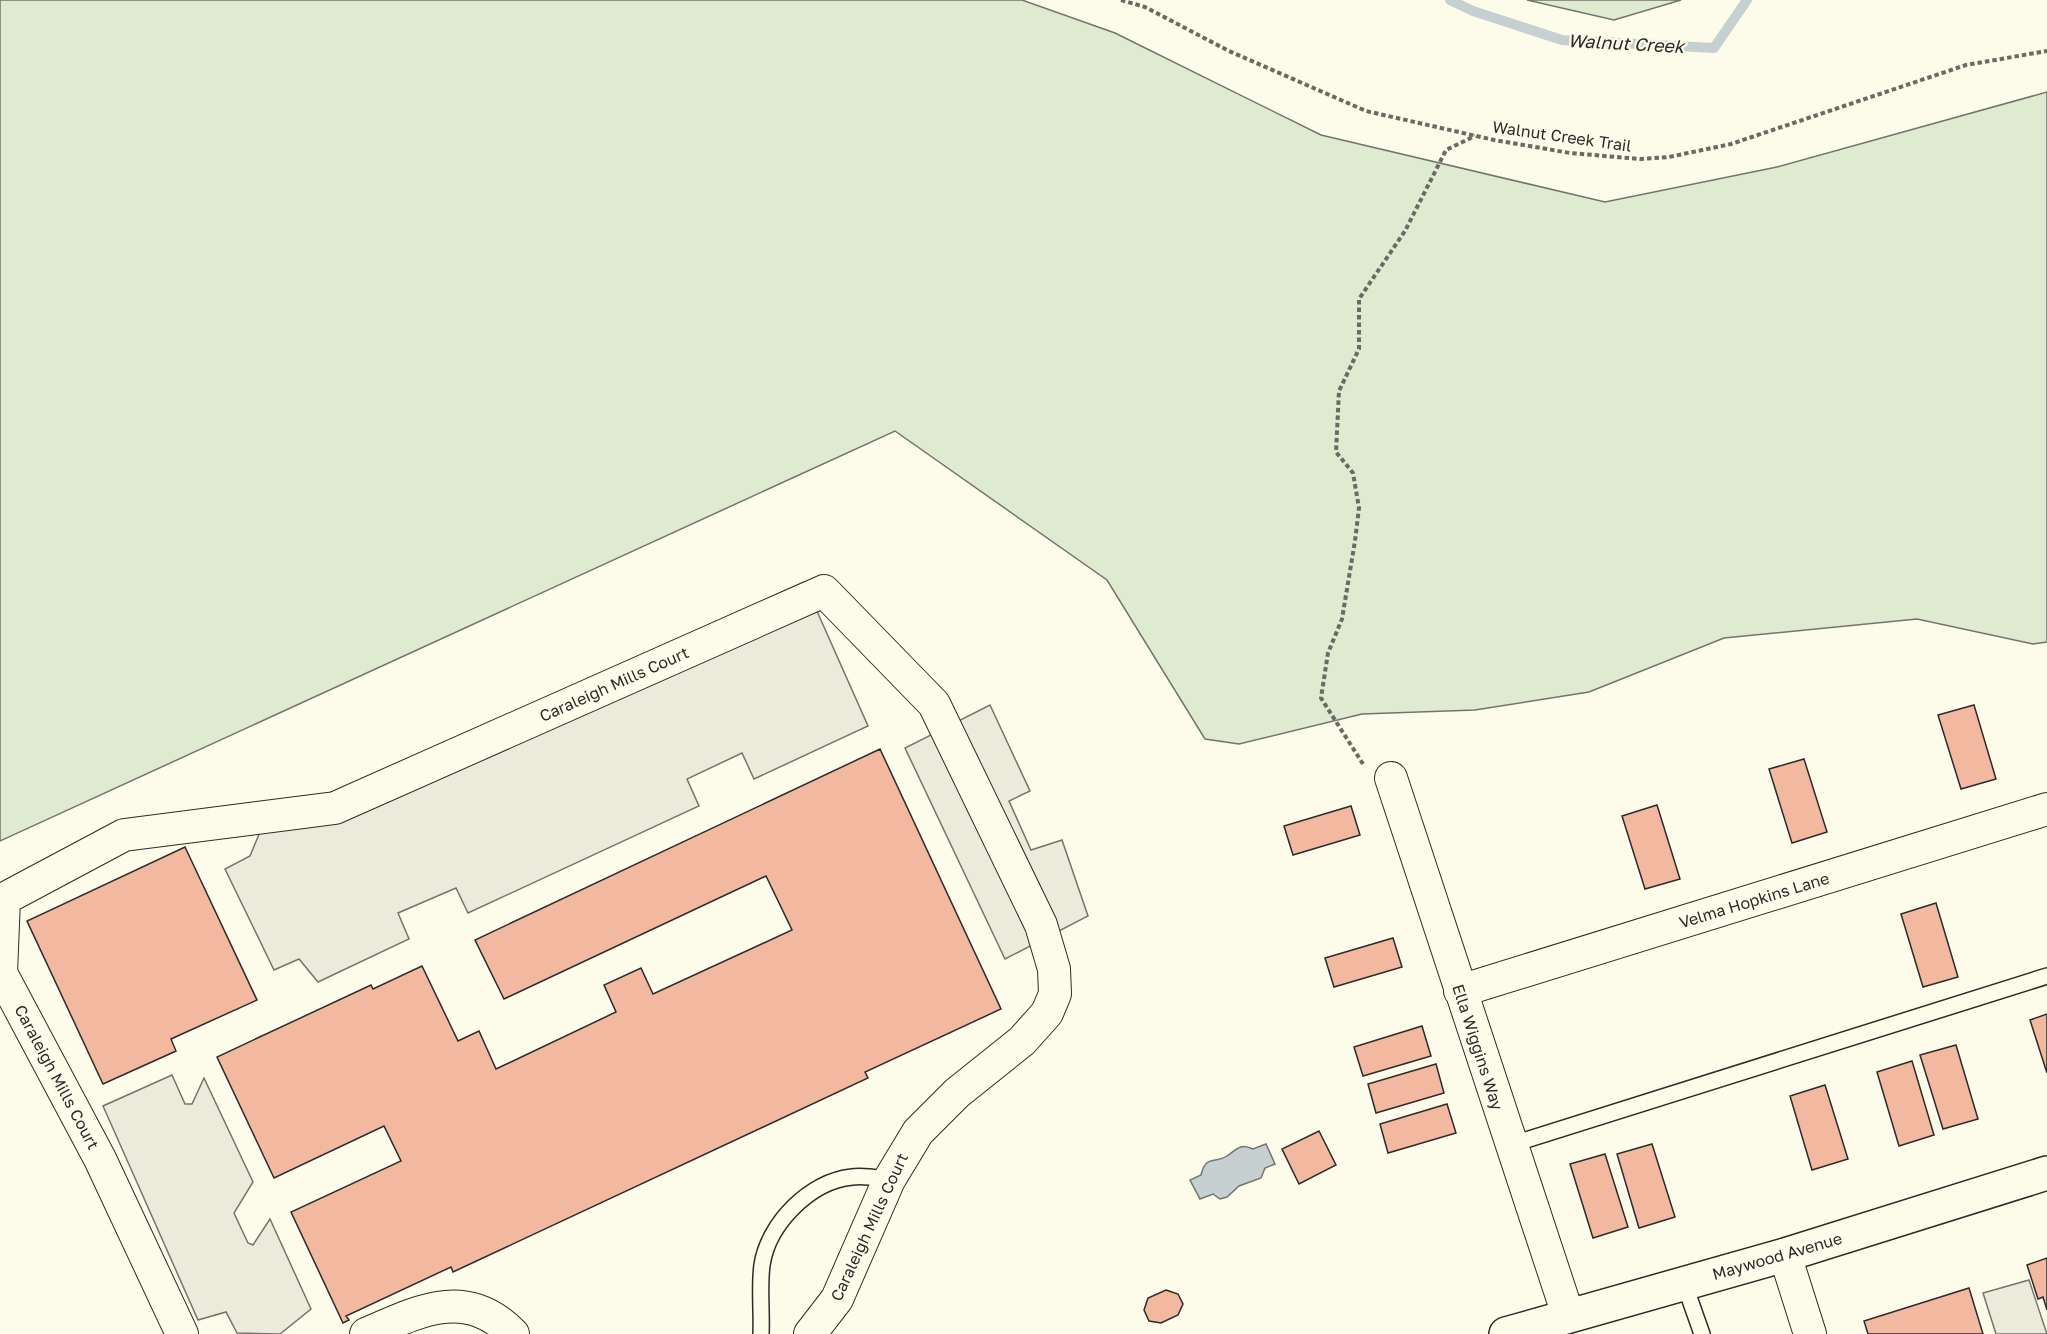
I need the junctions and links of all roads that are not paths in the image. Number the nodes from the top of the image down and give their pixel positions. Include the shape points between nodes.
1 (1380, 775) road end
2 (2047, 809) edge
3 (2047, 976) edge
4 (1460, 991) junction
5 (1510, 1145) junction
6 (2047, 1173) edge
7 (889, 1180) junction
8 (1785, 1255) junction
9 (1684, 1283) junction
10 (1568, 1315) junction
11 (182, 1334) edge
12 (366, 1334) edge
13 (513, 1334) edge
14 (761, 1334) edge
15 (810, 1334) edge
16 (1506, 1334) edge
17 (1702, 1334) edge
18 (1810, 1334) edge

1 - 4 street, Ella Wiggins Way
2 - 4 street, Velma Hopkins Lane
3 - 5 lane
4 - 5 street, Ella Wiggins Way
5 - 10 street, Ella Wiggins Way
6 - 8 main road, Maywood Avenue
7 - 11 street, Caraleigh Mills Court via 918,1132 957,1093 1022,1041 1047,1013 1055,994 1054,969 1041,925 934,704 824,591 335,808 124,834 4,899 1,973 100,1159
7 - 14 lane via 850,1177 830,1184 793,1208 778,1224 762,1265
7 - 15 street, Caraleigh Mills Court via 837,1299
8 - 9 main road, Maywood Avenue
8 - 18 street
9 - 10 main road, Maywood Avenue
9 - 17 lane
10 - 16 main road, Maywood Avenue
12 - 13 street via 418,1311 452,1307 481,1309

